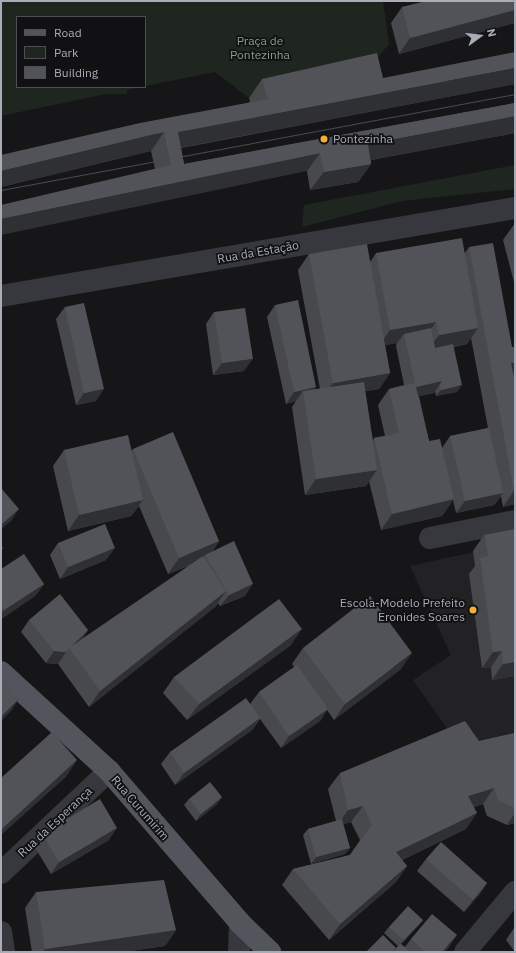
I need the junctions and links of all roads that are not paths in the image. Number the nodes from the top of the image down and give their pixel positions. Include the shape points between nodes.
1 (515, 208) edge
2 (1, 296) edge
3 (515, 521) edge
4 (430, 538) dead end
5 (1, 672) edge
6 (108, 772) junction
7 (1, 873) edge
8 (515, 892) edge
9 (240, 923) junction
10 (1, 932) edge
11 (4, 952) edge
12 (239, 952) edge
13 (270, 952) edge
14 (466, 952) edge

1 - 2 street, Rua da Estação
3 - 4 street
5 - 6 main road, Rua Curumirim
6 - 7 street, Rua da Esperança
6 - 9 main road, Rua Curumirim
8 - 14 street
9 - 12 street
9 - 13 main road, Rua Curumirim
10 - 11 street

